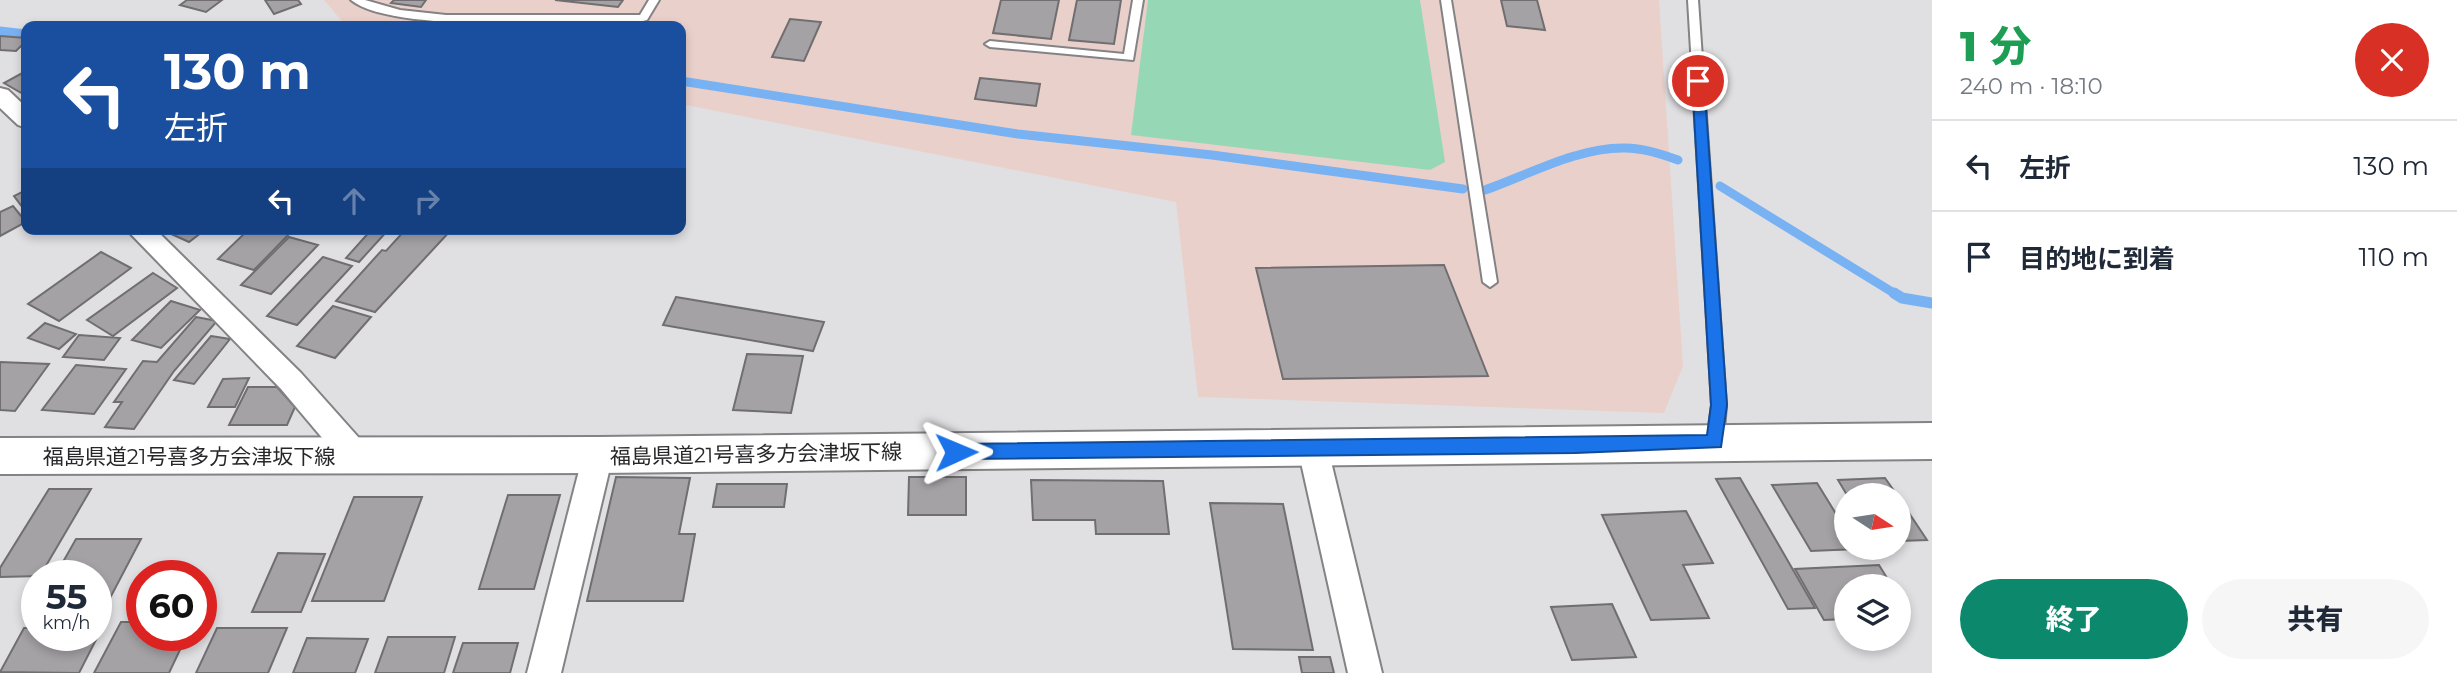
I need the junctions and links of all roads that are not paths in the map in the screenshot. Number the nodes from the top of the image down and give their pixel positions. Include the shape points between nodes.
1 (356, 0) edge
2 (654, 0) edge
3 (1138, 0) edge
4 (1446, 0) edge
5 (1693, 0) edge
6 (990, 44) dead end
7 (0, 95) edge
8 (21, 115) edge
9 (145, 235) edge
10 (1490, 282) dead end
11 (1932, 441) edge
12 (1715, 442) junction
13 (1313, 449) junction
14 (598, 455) junction
15 (0, 456) edge
16 (356, 456) junction
17 (544, 673) edge
18 (1365, 673) edge

1 - 2 lane via 374,9 433,18 527,21 643,18
3 - 6 lane via 1129,58
4 - 10 lane
5 - 12 lane via 1719,405
7 - 8 street
9 - 16 street via 291,380
11 - 12 main road, 福島県道21号喜多方会津坂下線
12 - 13 main road, 福島県道21号喜多方会津坂下線
13 - 14 main road, 福島県道21号喜多方会津坂下線
13 - 18 street
14 - 16 main road, 福島県道21号喜多方会津坂下線
14 - 17 street
15 - 16 main road, 福島県道21号喜多方会津坂下線

